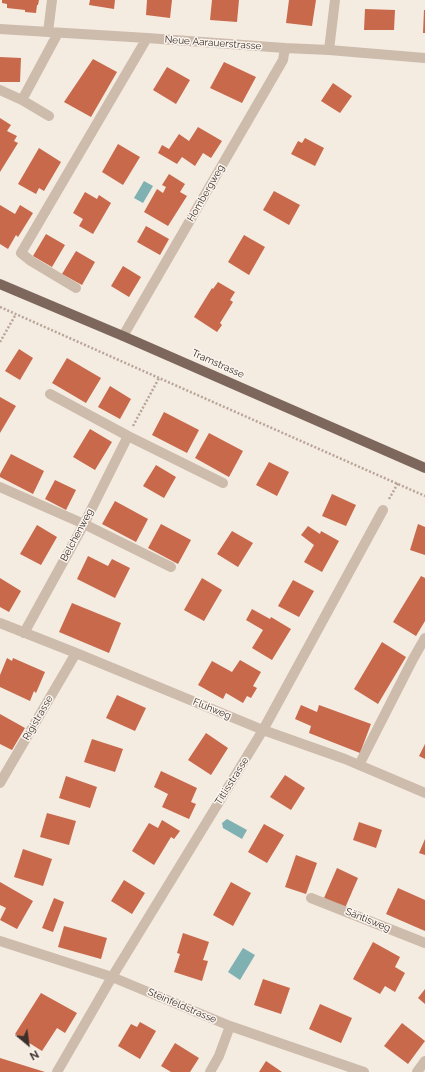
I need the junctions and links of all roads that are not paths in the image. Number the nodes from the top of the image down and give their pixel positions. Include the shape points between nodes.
1 (52, 0) edge
2 (335, 0) edge
3 (0, 29) edge
4 (53, 33) junction
5 (147, 38) junction
6 (285, 48) junction
7 (329, 50) junction
8 (425, 58) edge
9 (0, 90) edge
10 (22, 100) junction
11 (48, 116) dead end
12 (0, 284) edge
13 (76, 288) dead end
14 (123, 336) junction
15 (50, 394) dead end
16 (128, 436) junction
17 (425, 468) edge
18 (223, 483) dead end
19 (0, 487) edge
20 (383, 510) road end
21 (84, 524) junction
22 (171, 567) dead end
23 (0, 623) edge
24 (24, 633) junction
25 (425, 638) edge
26 (76, 653) junction
27 (263, 730) junction
28 (359, 765) junction
29 (0, 782) edge
30 (425, 793) edge
31 (311, 898) dead end
32 (0, 941) edge
33 (425, 943) edge
34 (112, 976) junction
35 (230, 1026) junction
36 (425, 1061) edge
37 (57, 1072) edge
38 (210, 1072) edge
39 (364, 1072) edge
40 (417, 1072) edge

1 - 4 street
2 - 7 street
3 - 4 street, Neue Aarauerstrasse
4 - 5 street, Neue Aarauerstrasse
4 - 10 street
5 - 6 street, Neue Aarauerstrasse
5 - 13 street via 21,253
6 - 7 street, Neue Aarauerstrasse
6 - 14 street, Hombergweg via 283,60
7 - 8 street, Neue Aarauerstrasse
9 - 10 street
10 - 11 street
12 - 14 main road, Tramstrasse
14 - 17 main road, Tramstrasse
15 - 16 street
16 - 18 street
16 - 21 street, Belchenweg
19 - 21 street
20 - 27 street, Titlisstrasse
21 - 22 street
21 - 24 street, Belchenweg
23 - 24 street, Fluhweg
24 - 26 street, Fluhweg
25 - 28 street
26 - 27 street, Fluhweg
26 - 29 street, Rigistrasse
27 - 28 street, Fluhweg
27 - 34 street, Titlisstrasse
28 - 30 street, Fluhweg
31 - 33 street, Säntisweg
32 - 34 street, Steinfeldstrasse
34 - 35 street, Steinfeldstrasse
34 - 37 street, Titlisstrasse
35 - 38 street
35 - 39 street, Steinfeldstrasse
36 - 40 street

